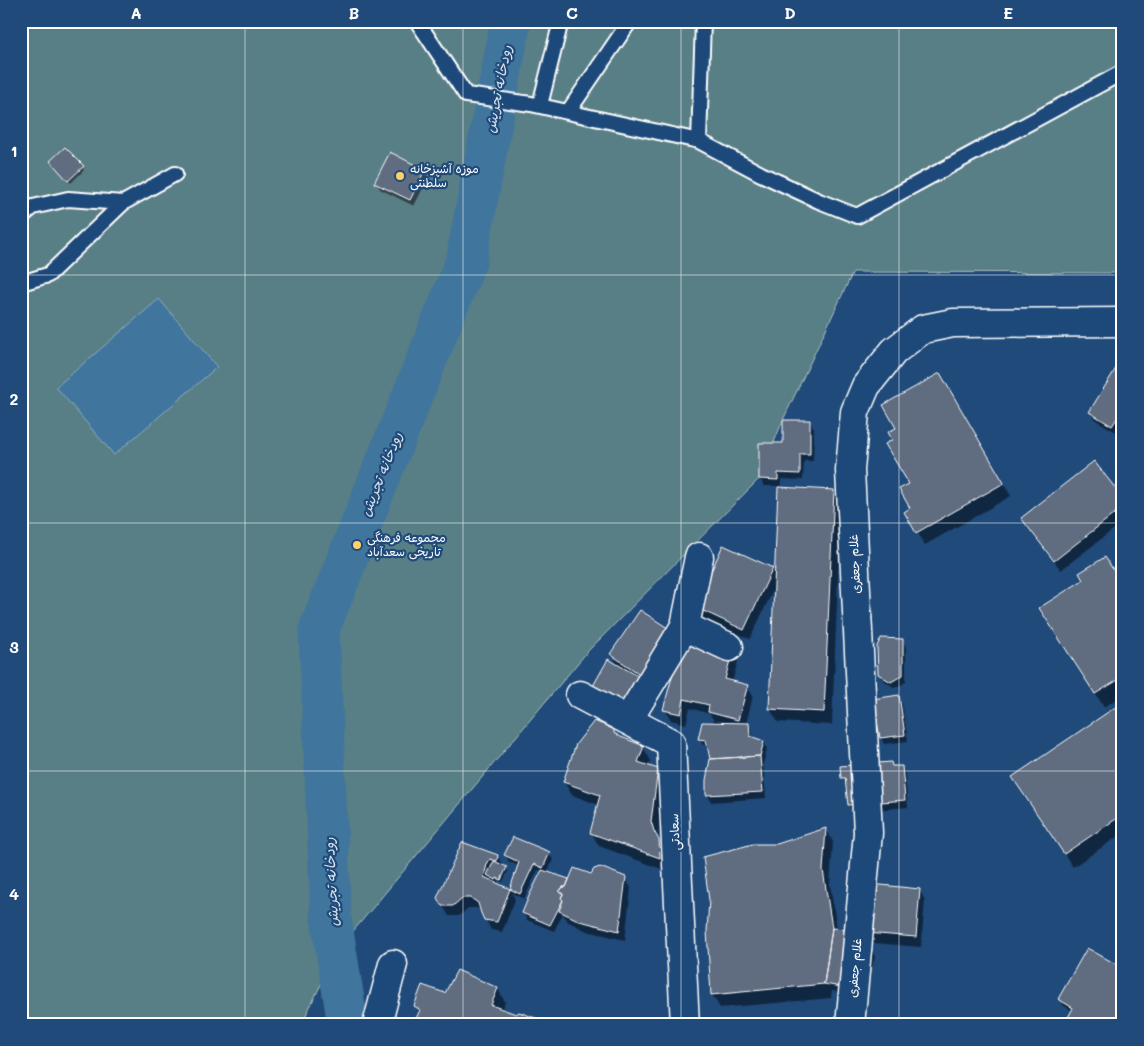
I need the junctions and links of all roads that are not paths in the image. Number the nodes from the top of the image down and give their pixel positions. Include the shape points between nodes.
1 (417, 21) edge
2 (561, 21) edge
3 (630, 21) edge
4 (703, 21) edge
5 (1123, 72) edge
6 (536, 105) junction
7 (568, 112) junction
8 (699, 141) junction
9 (175, 174) dead end
10 (123, 204) junction
11 (21, 217) edge
12 (21, 282) edge
13 (1123, 322) edge
14 (699, 557) dead end
15 (685, 626) junction
16 (729, 647) dead end
17 (580, 695) dead end
18 (628, 720) junction
19 (393, 964) dead end
20 (377, 1025) edge
21 (685, 1025) edge
22 (850, 1025) edge

1 - 6 lane via 466,95
2 - 6 lane
3 - 7 lane
4 - 8 lane
5 - 8 lane via 857,216 761,174
6 - 7 lane
7 - 8 lane
9 - 10 lane
10 - 11 lane via 68,199 33,206
10 - 12 lane via 48,275
13 - 22 main road, غلام جعفری via 954,323 923,329 894,351 866,386 855,412 850,470 868,833
14 - 15 main road
15 - 16 main road
15 - 18 main road
17 - 18 main road, سعادتی
18 - 21 main road, سعادتی via 671,743
19 - 20 main road

